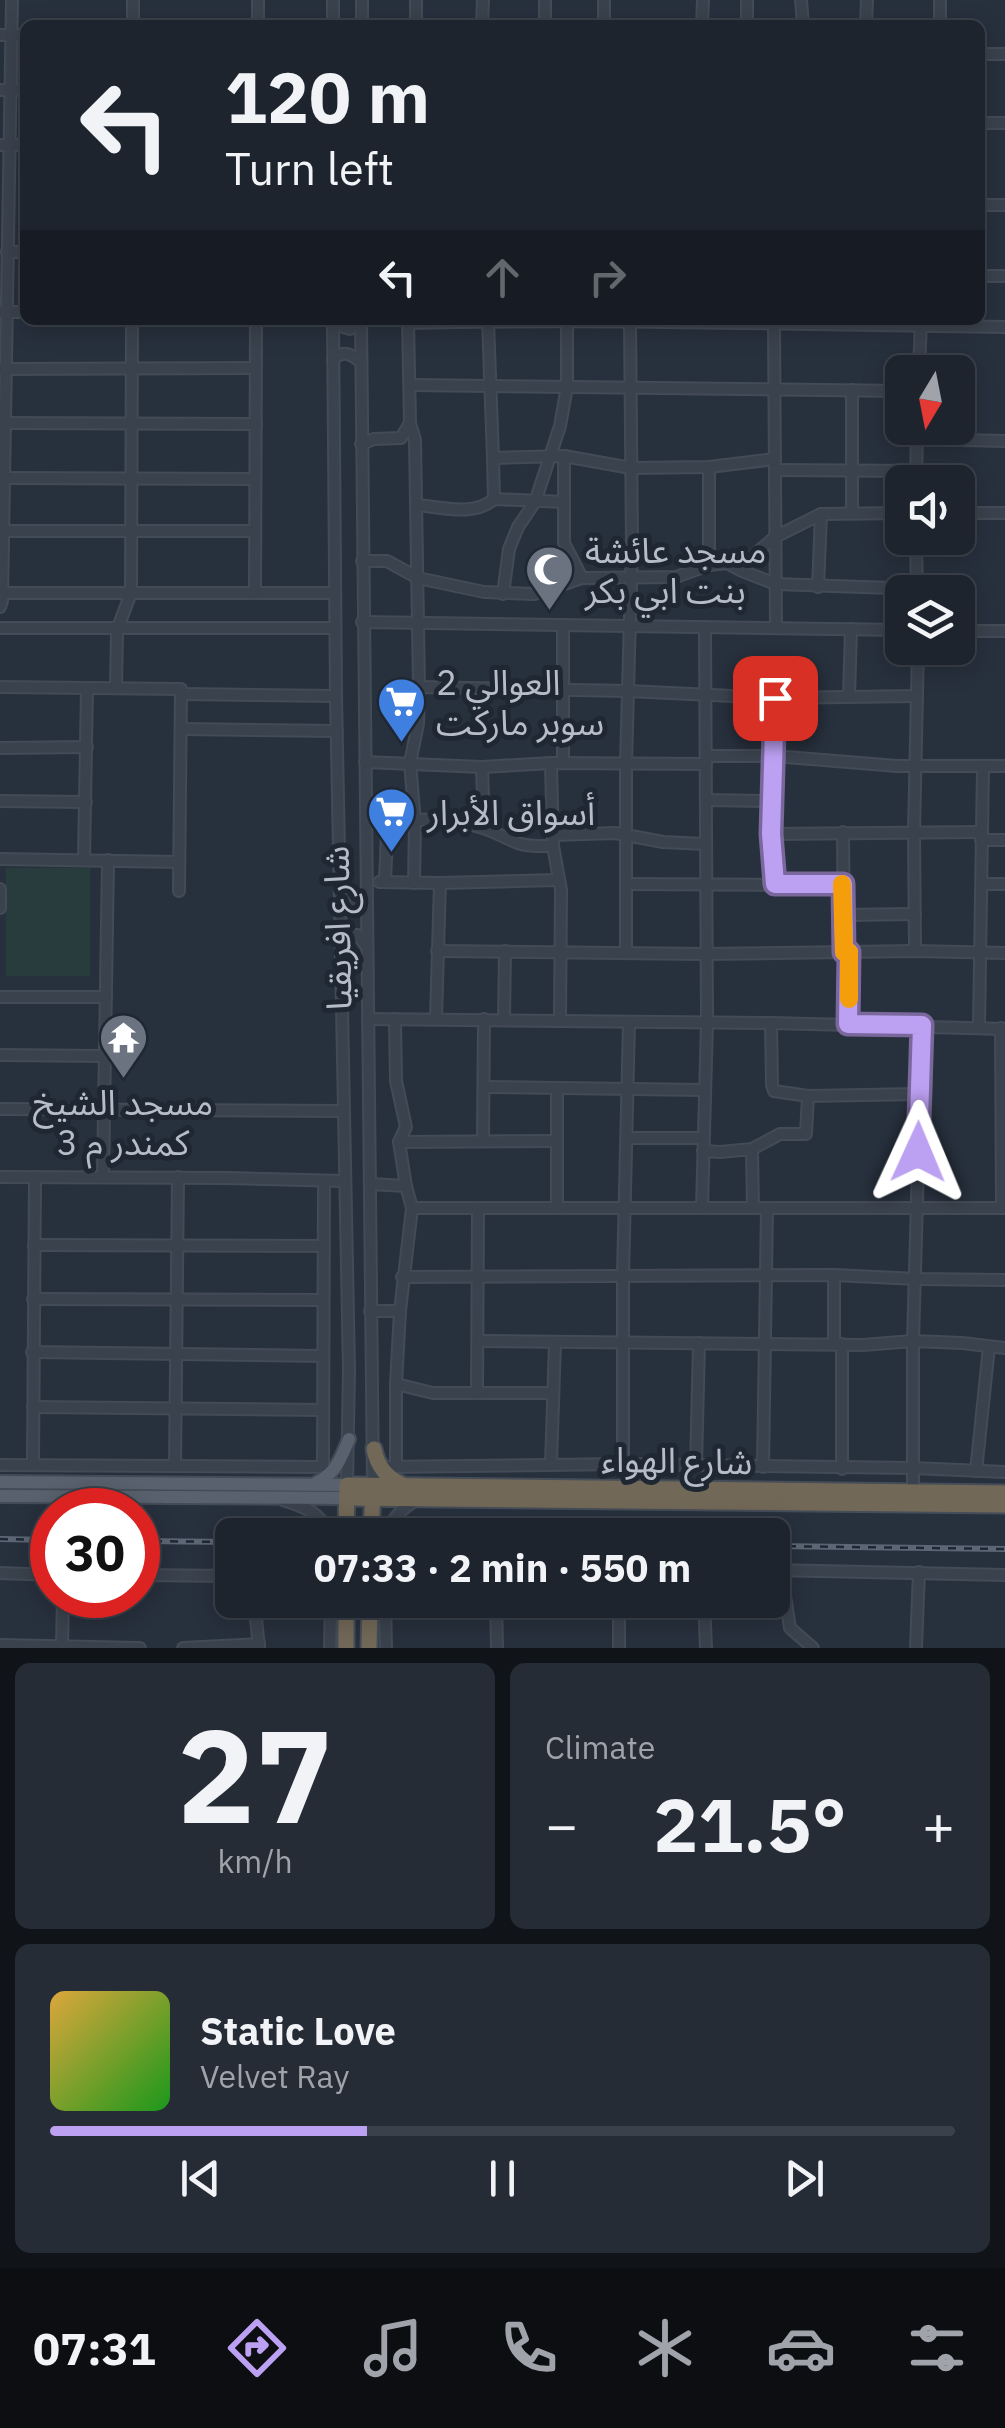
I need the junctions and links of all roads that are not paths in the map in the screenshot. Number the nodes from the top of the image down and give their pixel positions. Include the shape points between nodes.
1 (12, 0) edge
2 (6, 35) edge
3 (5, 90) edge
4 (5, 145) edge
5 (8, 197) junction
6 (20, 197) edge
7 (7, 252) junction
8 (20, 252) edge
9 (3, 312) edge
10 (132, 325) edge
11 (256, 325) edge
12 (334, 325) edge
13 (360, 325) edge
14 (408, 325) edge
15 (488, 325) edge
16 (567, 325) edge
17 (630, 325) edge
18 (774, 325) edge
19 (920, 325) edge
20 (962, 325) edge
21 (1005, 327) edge
22 (919, 355) edge
23 (333, 360) junction
24 (361, 362) junction
25 (132, 368) junction
26 (256, 368) junction
27 (2, 369) edge
28 (411, 384) junction
29 (488, 386) junction
30 (567, 387) junction
31 (632, 388) junction
32 (774, 389) junction
33 (852, 390) junction
34 (885, 391) edge
35 (2, 423) edge
36 (410, 423) junction
37 (132, 424) junction
38 (256, 424) junction
39 (975, 438) edge
40 (1005, 440) edge
41 (361, 444) junction
42 (552, 456) junction
43 (564, 456) junction
44 (493, 458) junction
45 (775, 464) junction
46 (631, 468) junction
47 (709, 468) junction
48 (852, 470) junction
49 (885, 474) edge
50 (1, 478) edge
51 (132, 478) junction
52 (255, 478) junction
53 (494, 500) junction
54 (535, 502) junction
55 (564, 502) junction
56 (417, 505) junction
57 (1005, 512) edge
58 (852, 513) junction
59 (885, 513) edge
60 (975, 513) edge
61 (821, 514) junction
62 (1, 531) edge
63 (131, 531) junction
64 (255, 531) junction
65 (776, 537) junction
66 (362, 561) junction
67 (728, 563) junction
68 (708, 565) junction
69 (418, 578) junction
70 (582, 578) junction
71 (630, 578) junction
72 (776, 584) junction
73 (818, 586) junction
74 (885, 588) edge
75 (0, 592) edge
76 (131, 593) junction
77 (255, 593) junction
78 (335, 593) junction
79 (502, 594) junction
80 (0, 607) edge
81 (362, 622) junction
82 (417, 623) junction
83 (563, 625) junction
84 (629, 626) junction
85 (705, 627) junction
86 (0, 628) edge
87 (335, 628) junction
88 (776, 628) junction
89 (851, 629) junction
90 (117, 630) junction
91 (885, 630) edge
92 (975, 631) edge
93 (1005, 631) edge
94 (918, 665) edge
95 (0, 687) edge
96 (418, 687) junction
97 (88, 688) junction
98 (116, 688) junction
99 (562, 689) junction
100 (628, 691) junction
101 (182, 694) junction
102 (705, 694) junction
103 (336, 696) junction
104 (917, 696) junction
105 (774, 698) junction
106 (849, 698) junction
107 (182, 730) junction
108 (337, 731) junction
109 (0, 748) edge
110 (87, 748) junction
111 (774, 756) junction
112 (706, 760) junction
113 (365, 762) junction
114 (410, 763) junction
115 (557, 763) junction
116 (626, 763) junction
117 (917, 766) junction
118 (983, 766) junction
119 (1005, 766) edge
120 (482, 767) junction
121 (706, 800) junction
122 (771, 800) junction
123 (0, 801) edge
124 (86, 802) junction
125 (415, 822) junction
126 (484, 828) junction
127 (843, 832) junction
128 (914, 832) junction
129 (771, 834) junction
130 (626, 835) junction
131 (981, 836) junction
132 (1005, 840) edge
133 (552, 841) junction
134 (705, 844) junction
135 (0, 859) edge
136 (84, 860) junction
137 (108, 860) junction
138 (179, 862) junction
139 (558, 880) junction
140 (384, 882) junction
141 (414, 883) junction
142 (440, 883) junction
143 (626, 884) junction
144 (706, 884) junction
145 (775, 884) junction
146 (843, 884) junction
147 (982, 884) junction
148 (1005, 884) edge
149 (367, 887) junction
150 (0, 889) edge
151 (179, 890) dead end
152 (339, 896) junction
153 (0, 908) edge
154 (915, 914) junction
155 (844, 916) junction
156 (340, 944) junction
157 (368, 948) junction
158 (915, 950) junction
159 (437, 951) junction
160 (505, 952) junction
161 (560, 952) junction
162 (847, 952) junction
163 (626, 953) junction
164 (1005, 953) edge
165 (705, 954) junction
166 (980, 954) junction
167 (0, 997) edge
168 (106, 997) junction
169 (436, 1018) junction
170 (395, 1019) junction
171 (484, 1019) junction
172 (368, 1020) junction
173 (504, 1020) junction
174 (560, 1020) junction
175 (629, 1022) junction
176 (707, 1022) junction
177 (770, 1023) junction
178 (848, 1024) junction
179 (922, 1025) junction
180 (979, 1027) junction
181 (1003, 1028) edge
182 (0, 1056) edge
183 (104, 1056) junction
184 (484, 1087) junction
185 (557, 1088) junction
186 (627, 1088) junction
187 (704, 1090) junction
188 (919, 1094) junction
189 (808, 1096) junction
190 (0, 1109) edge
191 (104, 1110) junction
192 (343, 1110) junction
193 (627, 1138) junction
194 (702, 1138) junction
195 (482, 1141) junction
196 (557, 1141) junction
197 (1004, 1141) edge
198 (399, 1142) junction
199 (752, 1149) junction
200 (703, 1151) junction
201 (0, 1176) edge
202 (34, 1177) junction
203 (103, 1177) junction
204 (178, 1177) junction
205 (324, 1181) junction
206 (345, 1181) junction
207 (370, 1184) junction
208 (406, 1186) junction
209 (412, 1208) junction
210 (478, 1208) junction
211 (557, 1208) junction
212 (702, 1208) junction
213 (753, 1208) junction
214 (767, 1208) junction
215 (916, 1208) junction
216 (1004, 1208) edge
217 (625, 1209) junction
218 (34, 1245) junction
219 (177, 1245) junction
220 (323, 1246) junction
221 (834, 1275) junction
222 (402, 1276) junction
223 (478, 1276) junction
224 (623, 1276) junction
225 (764, 1276) junction
226 (916, 1279) junction
227 (1005, 1280) edge
228 (33, 1298) junction
229 (176, 1299) junction
230 (322, 1300) junction
231 (400, 1311) junction
232 (370, 1312) junction
233 (478, 1341) junction
234 (913, 1341) junction
235 (555, 1342) junction
236 (622, 1342) junction
237 (699, 1344) junction
238 (764, 1344) junction
239 (838, 1344) junction
240 (990, 1347) junction
241 (1005, 1348) edge
242 (32, 1352) junction
243 (176, 1353) junction
244 (322, 1356) junction
245 (397, 1358) junction
246 (371, 1359) junction
247 (349, 1370) junction
248 (323, 1371) junction
249 (396, 1384) junction
250 (477, 1393) junction
251 (553, 1393) junction
252 (33, 1407) junction
253 (175, 1408) junction
254 (323, 1410) junction
255 (349, 1439) junction
256 (374, 1449) junction
257 (551, 1464) junction
258 (624, 1464) junction
259 (0, 1465) edge
260 (33, 1466) junction
261 (175, 1466) junction
262 (388, 1466) junction
263 (696, 1466) junction
264 (764, 1467) junction
265 (913, 1468) junction
266 (842, 1469) junction
267 (976, 1472) junction
268 (1005, 1472) edge
269 (0, 1482) edge
270 (308, 1486) junction
271 (406, 1486) junction
272 (373, 1491) junction
273 (347, 1492) junction
274 (913, 1492) junction
275 (1005, 1493) edge
276 (0, 1496) edge
277 (420, 1498) junction
278 (277, 1499) junction
279 (1005, 1505) edge
280 (319, 1518) edge
281 (346, 1518) edge
282 (372, 1518) edge
283 (394, 1518) edge
284 (790, 1570) edge
285 (919, 1572) junction
286 (0, 1573) edge
287 (30, 1574) edge
288 (1005, 1575) edge
289 (160, 1576) edge
290 (215, 1576) edge
291 (63, 1618) edge
292 (256, 1618) edge
293 (331, 1618) edge
294 (346, 1618) edge
295 (370, 1618) edge
296 (385, 1618) edge
297 (496, 1618) edge
298 (619, 1618) edge
299 (705, 1618) edge
300 (788, 1618) edge
301 (0, 1644) edge
302 (258, 1646) edge
303 (62, 1647) edge
304 (140, 1648) edge
305 (182, 1648) edge
306 (330, 1648) edge
307 (346, 1648) edge
308 (369, 1648) edge
309 (386, 1648) edge
310 (497, 1648) edge
311 (619, 1648) edge
312 (706, 1648) edge
313 (814, 1648) edge
314 (916, 1648) edge

1 - 2 street
2 - 3 street
3 - 4 street
4 - 5 street
5 - 6 street
5 - 7 street
7 - 8 street
7 - 9 street
9 - 27 street
10 - 25 street
11 - 26 street
12 - 23 street, شارع افريقيا
13 - 24 street, شارع افريقيا
14 - 28 street
15 - 29 street
16 - 30 street
17 - 31 street
18 - 32 street
19 - 22 street
20 - 21 street
23 - 24 street via 346,353
23 - 78 street, شارع افريقيا
24 - 41 street, شارع افريقيا
25 - 26 street
25 - 27 street
25 - 37 street
26 - 38 street
27 - 35 street
28 - 29 street
28 - 36 street
29 - 30 street
29 - 44 street
30 - 31 street
30 - 42 street
31 - 32 street
31 - 46 street
32 - 33 street
32 - 45 street
33 - 34 street
33 - 48 street
35 - 37 street
35 - 50 street
36 - 41 street via 402,438
36 - 56 street
37 - 38 street
37 - 51 street
38 - 52 street
39 - 40 street
41 - 66 street, شارع افريقيا
42 - 43 street
42 - 44 street
42 - 54 street
43 - 46 street
43 - 55 street
44 - 53 street
45 - 47 street
45 - 48 street
45 - 65 street
46 - 47 street
46 - 71 street
47 - 68 street
48 - 49 street
48 - 58 street
50 - 51 street
50 - 62 street
51 - 52 street
51 - 63 street
52 - 64 street
53 - 54 street
53 - 56 street via 474,510
54 - 55 street
54 - 79 street via 508,549
55 - 70 street via 564,542
56 - 69 street
57 - 60 street
58 - 59 street
58 - 61 street
61 - 65 street
61 - 73 street
62 - 63 street
62 - 75 street
63 - 64 street
63 - 76 street
64 - 77 street
65 - 67 street via 748,561
65 - 72 street
66 - 69 street via 392,562
66 - 81 street, شارع افريقيا
67 - 68 street
67 - 72 street
68 - 71 street via 676,577
69 - 79 street
69 - 82 street
70 - 71 street
70 - 79 street via 534,594
71 - 84 street
72 - 73 street
72 - 88 street
73 - 74 street
75 - 76 street
75 - 80 street
76 - 77 street
76 - 90 street
77 - 78 street
78 - 87 street, شارع افريقيا
81 - 82 street
81 - 113 street, شارع افريقيا
82 - 83 street
82 - 96 street
83 - 84 street
83 - 99 street
84 - 85 street
84 - 100 street
85 - 88 street
85 - 102 street
86 - 90 street
87 - 90 street
87 - 103 street, شارع افريقيا
88 - 89 street
89 - 91 street
89 - 106 street
90 - 98 street
92 - 93 street
94 - 104 street
95 - 97 street
96 - 99 street
96 - 114 street
97 - 98 street
97 - 110 street
98 - 101 street via 180,688
99 - 100 street
99 - 115 street
100 - 102 street
100 - 116 street
101 - 103 street
101 - 107 street
102 - 105 street
102 - 112 street
103 - 108 street, شارع افريقيا
104 - 106 street
104 - 117 street
105 - 106 street
105 - 111 street
107 - 108 street
107 - 138 street
108 - 152 street, شارع افريقيا
109 - 110 street
110 - 124 street
111 - 112 street
111 - 117 street
111 - 122 street
112 - 116 street
112 - 121 street
113 - 114 street
113 - 149 street, شارع افريقيا
114 - 120 street
114 - 125 street
115 - 116 street
115 - 120 street
115 - 133 street
116 - 130 street
117 - 118 street
117 - 128 street
118 - 119 street
118 - 131 street
120 - 126 street
121 - 122 street
121 - 134 street
122 - 129 street
123 - 124 street
124 - 136 street
125 - 126 street
125 - 140 street via 389,828
125 - 141 street
126 - 133 street via 525,845
127 - 128 street
127 - 129 street
127 - 146 street
128 - 131 street
128 - 154 street
129 - 145 street
130 - 133 street
130 - 134 street
130 - 143 street
131 - 132 street
131 - 147 street
133 - 139 street
134 - 144 street
135 - 136 street
136 - 137 street
137 - 138 street
137 - 168 street
138 - 151 street
139 - 142 street
139 - 161 street
140 - 141 street
140 - 149 street
141 - 142 street
142 - 159 street
143 - 144 street
143 - 163 street
144 - 145 street
144 - 165 street
145 - 146 street
146 - 155 street
147 - 148 street
147 - 166 street
149 - 152 street via 354,908
149 - 157 street, شارع افريقيا
150 - 153 street
152 - 156 street, شارع افريقيا
154 - 155 street
154 - 158 street
155 - 162 street
156 - 157 street via 358,935
156 - 192 street, شارع افريقيا
157 - 172 street, شارع افريقيا
158 - 162 street
158 - 166 street
159 - 160 street
159 - 169 street
160 - 161 street
160 - 173 street
161 - 163 street
161 - 174 street
162 - 165 street
162 - 178 street
163 - 165 street
164 - 166 street
165 - 176 street
166 - 180 street
167 - 168 street
168 - 183 street
169 - 170 street
169 - 171 street
170 - 172 street
170 - 198 street via 396,1081 406,1127
171 - 173 street
171 - 184 street
172 - 207 street, شارع افريقيا
173 - 174 street
174 - 175 street
175 - 176 street
175 - 186 street
176 - 177 street
176 - 187 street
177 - 178 street
177 - 189 street via 773,1090
178 - 179 street
179 - 180 street
179 - 188 street
180 - 181 street
181 - 197 street
182 - 183 street
183 - 191 street
184 - 185 street
184 - 195 street
185 - 186 street
185 - 196 street
186 - 187 street
186 - 193 street
187 - 194 street
188 - 189 street
188 - 215 street
189 - 199 street via 806,1134 780,1134
190 - 191 street
191 - 192 street
191 - 203 street
192 - 206 street, شارع افريقيا
193 - 194 street
193 - 217 street
194 - 200 street
195 - 196 street
195 - 198 street
196 - 211 street
197 - 216 street
198 - 208 street
199 - 200 street
199 - 213 street
200 - 212 street
201 - 202 street
202 - 203 street
202 - 218 street
203 - 204 street
204 - 205 street
204 - 219 street
205 - 206 street
205 - 220 street
206 - 247 street, شارع افريقيا
207 - 208 street
207 - 232 street, شارع افريقيا
208 - 209 street
209 - 210 street
209 - 222 street
210 - 211 street
210 - 223 street
211 - 217 street
212 - 213 street
212 - 217 street
213 - 214 street
214 - 215 street
214 - 225 street
215 - 216 street
215 - 226 street
217 - 224 street
218 - 219 street
218 - 228 street
219 - 220 street
219 - 229 street
220 - 230 street
221 - 225 street
221 - 226 street
221 - 239 street
222 - 223 street
222 - 231 street
223 - 224 street
223 - 233 street
224 - 225 street
224 - 236 street
225 - 238 street
226 - 227 street
226 - 234 street
228 - 229 street
228 - 242 street
229 - 230 street
229 - 243 street
230 - 244 street
231 - 232 street
231 - 245 street
232 - 246 street, شارع افريقيا
233 - 235 street
233 - 250 street
234 - 239 street
234 - 240 street
234 - 265 street
235 - 236 street
235 - 251 street
236 - 237 street
236 - 258 street
237 - 238 street
237 - 263 street
238 - 239 street
238 - 264 street
239 - 266 street
240 - 241 street
240 - 267 street
242 - 243 street
242 - 252 street
243 - 244 street
243 - 253 street
244 - 248 street
245 - 246 street
245 - 249 street
246 - 256 street, شارع افريقيا
247 - 248 street
247 - 255 street, شارع افريقيا
248 - 254 street
249 - 250 street via 426,1393
249 - 262 street
250 - 251 street
251 - 257 street
252 - 253 street
252 - 260 street
253 - 254 street
253 - 261 street
254 - 261 street via 319,1467
255 - 270 main road via 334,1471
255 - 273 street, شارع افريقيا
256 - 262 highway
256 - 272 street, شارع افريقيا
257 - 258 street
257 - 262 street
258 - 263 street
259 - 260 street
260 - 261 street
262 - 271 highway
263 - 264 street
264 - 266 street
265 - 266 street
265 - 267 street
265 - 274 street
267 - 268 street
269 - 270 main road
270 - 273 main road
271 - 272 highway, شارع الهواء
271 - 274 highway, شارع الهواء
272 - 273 highway, شارع الهواء
272 - 277 highway, شارع الهواء
272 - 282 highway, شارع افريقيا
273 - 278 main road
273 - 281 highway, شارع افريقيا
274 - 275 highway, شارع الهواء
276 - 278 main road
277 - 279 highway, شارع الهواء
277 - 283 street
278 - 280 street
284 - 285 street
285 - 288 street
285 - 314 street
286 - 287 street
289 - 290 street
291 - 303 street
292 - 302 street
293 - 306 street
294 - 307 highway
295 - 308 highway
296 - 309 street
297 - 310 street
298 - 311 street
299 - 312 street
300 - 313 street
301 - 303 street
302 - 305 street
303 - 304 street

